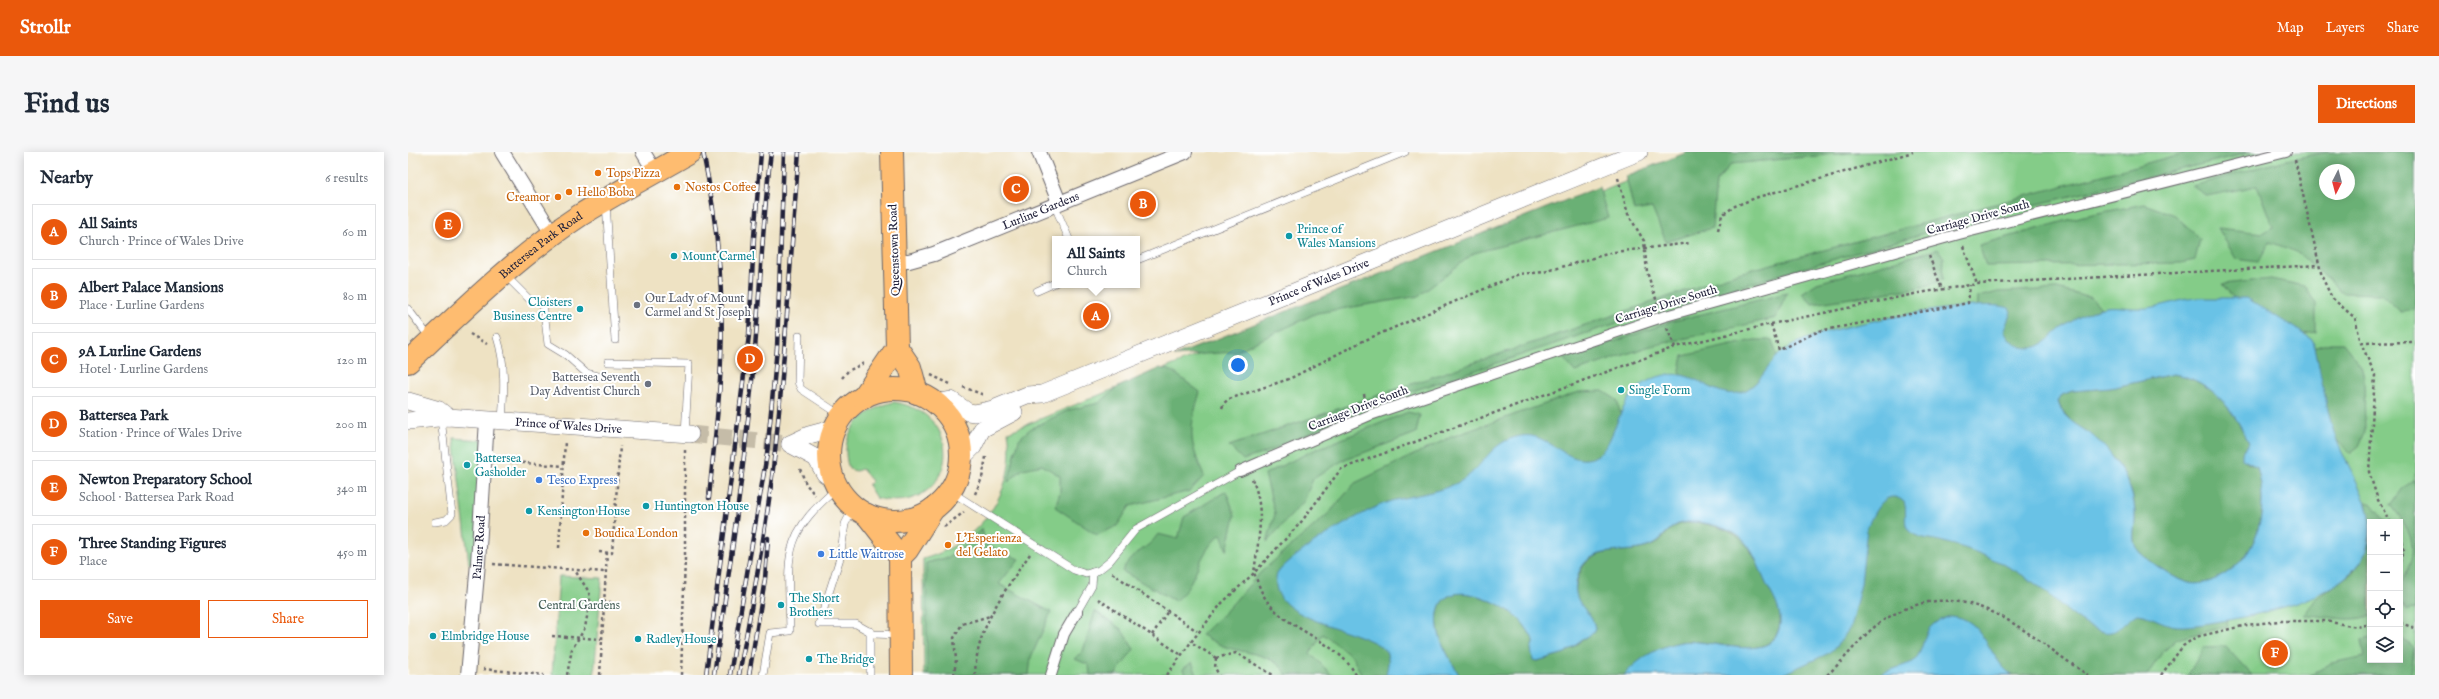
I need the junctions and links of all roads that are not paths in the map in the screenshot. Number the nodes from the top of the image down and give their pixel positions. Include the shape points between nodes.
1 (502, 152) edge
2 (643, 152) edge
3 (690, 152) edge
4 (892, 152) edge
5 (1039, 152) edge
6 (1185, 152) edge
7 (1406, 152) edge
8 (1639, 152) edge
9 (2286, 152) edge
10 (1610, 157) edge
11 (655, 172) junction
12 (606, 200) junction
13 (1057, 203) junction
14 (553, 235) junction
15 (1068, 236) edge
16 (1140, 259) edge
17 (894, 261) junction
18 (504, 274) junction
19 (1052, 284) edge
20 (1037, 291) dead end
21 (408, 309) edge
22 (799, 336) dead end
23 (497, 337) dead end
24 (431, 340) junction
25 (615, 340) dead end
26 (897, 348) junction
27 (408, 362) edge
28 (608, 362) dead end
29 (598, 376) dead end
30 (1042, 394) junction
31 (863, 398) junction
32 (926, 398) junction
33 (408, 401) edge
34 (444, 418) junction
35 (408, 421) edge
36 (495, 421) junction
37 (839, 422) junction
38 (687, 439) joint
39 (961, 459) junction
40 (1244, 469) joint
41 (836, 484) junction
42 (950, 491) junction
43 (933, 509) junction
44 (860, 511) junction
45 (436, 522) dead end
46 (900, 557) junction
47 (1093, 572) junction
48 (1078, 612) joint
49 (870, 631) junction
50 (901, 635) junction
51 (474, 672) edge
52 (763, 675) edge
53 (870, 675) edge
54 (901, 675) edge
55 (1051, 675) edge

1 - 14 street
2 - 11 street
3 - 11 main road, Battersea Park Road
4 - 17 main road, Queenstown Road
5 - 13 street
6 - 13 street, Lurline Gardens
7 - 16 lane
8 - 10 street, Prince of Wales Drive
9 - 40 street, Carriage Drive South via 1959,234 1662,317 1370,415
10 - 30 street, Prince of Wales Drive
11 - 12 main road, Battersea Park Road
12 - 14 main road, Battersea Park Road
12 - 25 lane
13 - 15 lane
13 - 17 street, Lurline Gardens via 934,254 909,261
14 - 18 main road, Battersea Park Road
17 - 26 main road, Queenstown Road
18 - 24 main road, Battersea Park Road
18 - 29 lane via 530,300 543,303 548,344 566,355 586,373
19 - 20 lane
21 - 24 lane
22 - 37 lane via 798,382 801,389
23 - 36 lane via 504,370
24 - 27 main road, Battersea Park Road
26 - 31 main road
26 - 32 main road
28 - 38 lane via 688,364
30 - 32 street, Prince of Wales Drive via 1027,395 993,409 975,412 968,412 951,400
30 - 39 street, Prince of Wales Drive via 1029,404 982,428 973,447
31 - 32 main road via 895,390
31 - 37 main road
32 - 39 main road via 946,414 955,428 959,438
33 - 34 street, Prince of Wales Drive via 439,410
34 - 35 street, Prince of Wales Drive
34 - 36 street, Prince of Wales Drive
34 - 45 lane via 452,514 446,520
36 - 38 street, Prince of Wales Drive
36 - 51 street, Palmer Road via 485,460
37 - 41 main road via 832,438 829,459
37 - 41 street via 790,444 816,458 825,474
39 - 42 main road via 959,471
40 - 47 lane, Carriage Drive South via 1136,529 1104,567
41 - 44 main road
41 - 52 lane via 795,535 789,554 790,631 770,633
42 - 43 main road
42 - 47 lane via 1074,570 1086,574
43 - 44 main road via 903,521 881,520
43 - 46 main road
44 - 46 main road
44 - 49 lane via 845,524 840,558 818,624 856,624
46 - 50 main road
47 - 48 lane via 1092,586
48 - 55 street via 1064,634
49 - 50 lane via 874,634
49 - 53 lane
50 - 54 main road

